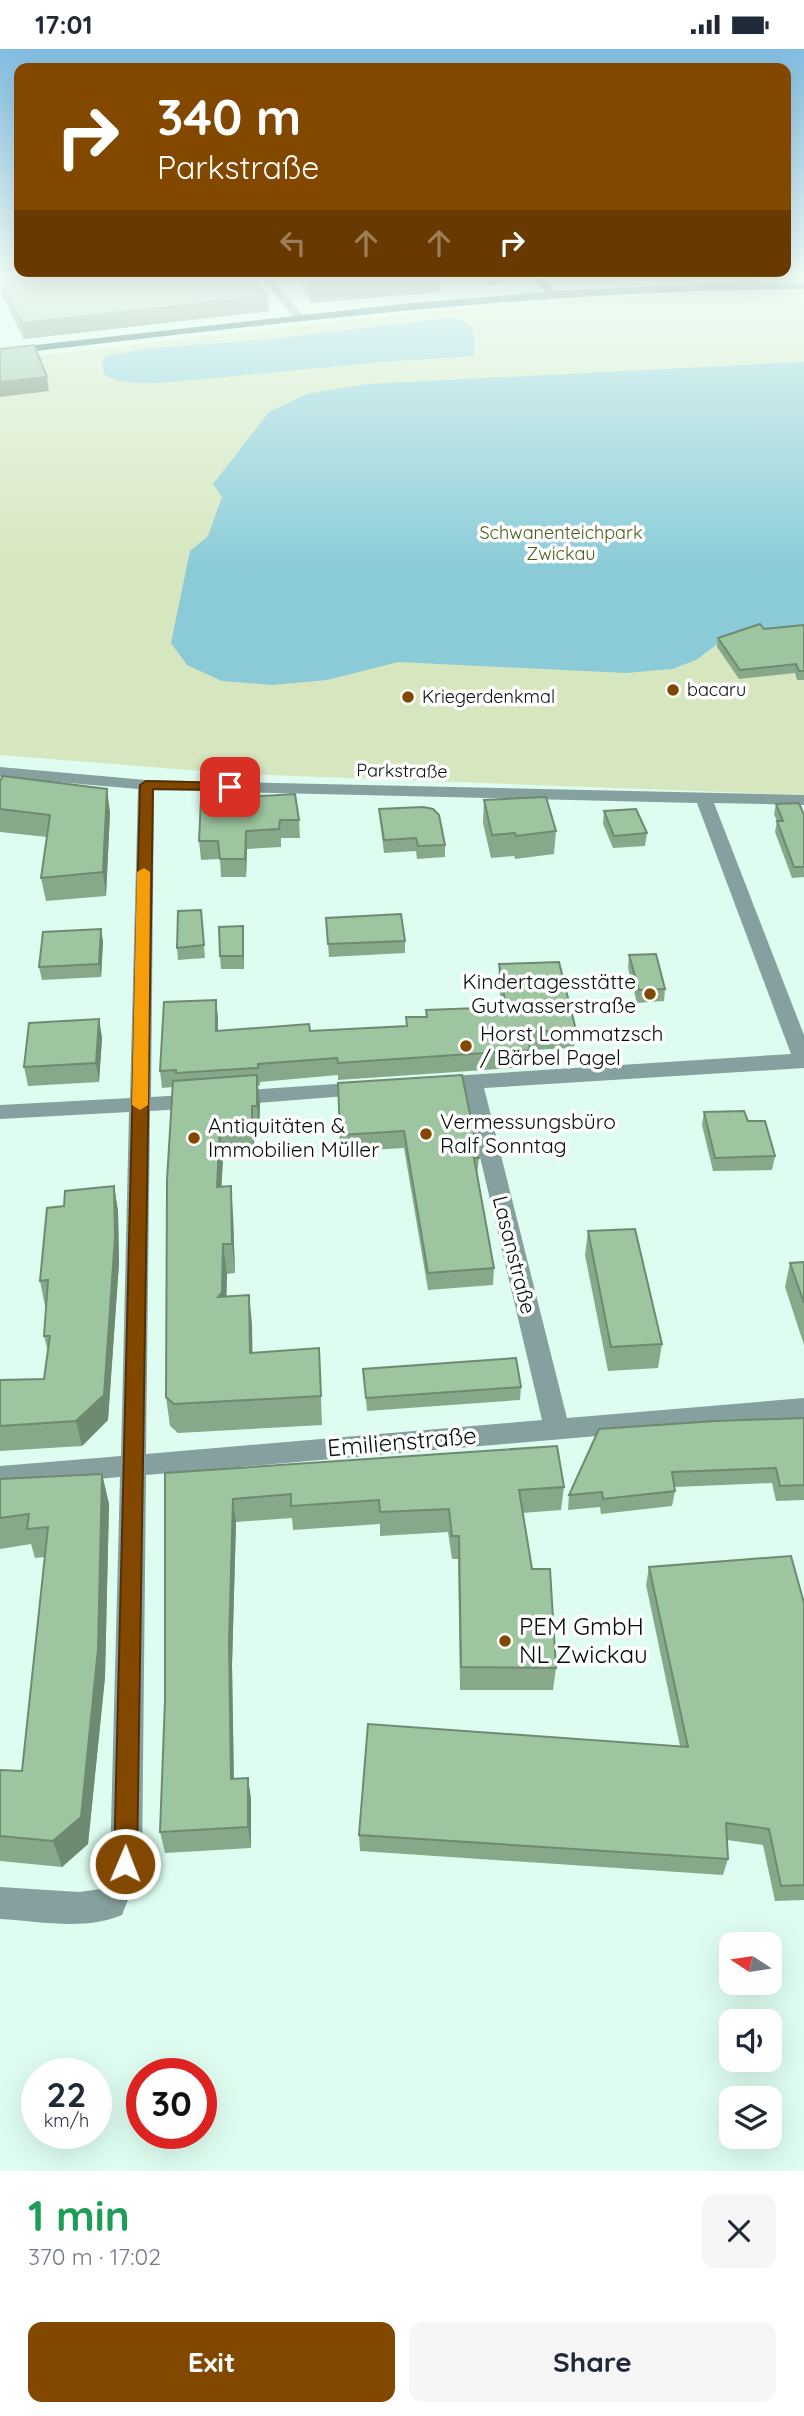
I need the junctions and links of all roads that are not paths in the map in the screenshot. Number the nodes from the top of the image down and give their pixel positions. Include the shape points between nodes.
1 (0, 772) edge
2 (146, 785) junction
3 (703, 796) junction
4 (804, 800) edge
5 (804, 1061) edge
6 (472, 1081) junction
7 (416, 1085) edge
8 (389, 1087) edge
9 (140, 1105) junction
10 (0, 1112) edge
11 (804, 1408) edge
12 (557, 1429) junction
13 (134, 1465) junction
14 (0, 1477) edge
15 (0, 1903) edge

1 - 2 street, Parkstraße
2 - 3 street, Parkstraße
2 - 9 street
3 - 4 street, Parkstraße
3 - 5 street
5 - 6 street
6 - 7 street
6 - 12 street, Lasanstraße
8 - 9 street
9 - 10 street
9 - 13 street
11 - 12 street, Emilienstraße
12 - 13 street, Emilienstraße
13 - 14 street, Emilienstraße
13 - 15 street via 125,1864 111,1904 79,1908

